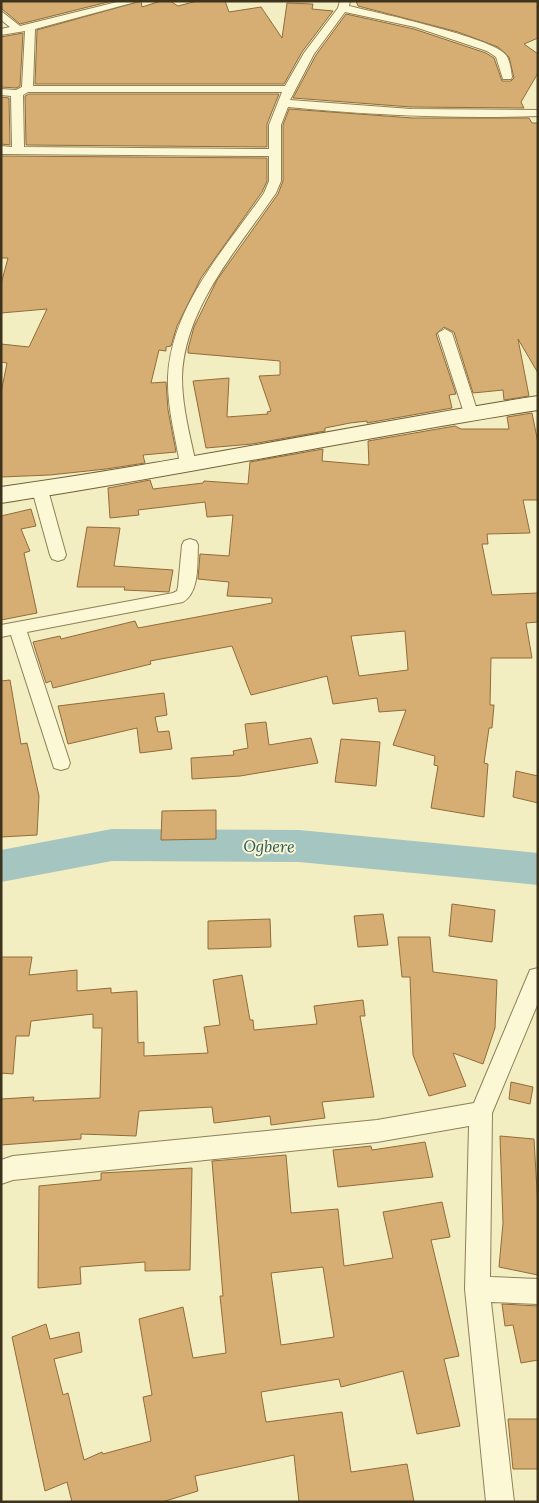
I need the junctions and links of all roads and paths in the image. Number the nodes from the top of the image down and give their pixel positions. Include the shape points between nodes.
1 (134, 1) edge
2 (344, 5) edge
3 (1, 14) edge
4 (24, 29) junction
5 (1, 32) edge
6 (507, 77) dead end
7 (289, 89) junction
8 (22, 91) junction
9 (1, 92) edge
10 (285, 103) junction
11 (538, 113) edge
12 (18, 149) junction
13 (1, 150) edge
14 (274, 153) junction
15 (444, 333) dead end
16 (538, 403) edge
17 (471, 413) junction
18 (188, 464) junction
19 (40, 490) junction
20 (1, 495) edge
21 (190, 544) dead end
22 (58, 555) dead end
23 (9, 630) edge
24 (61, 763) dead end
25 (538, 977) edge
26 (481, 1113) junction
27 (1, 1172) edge
28 (477, 1289) junction
29 (538, 1292) edge
30 (500, 1502) edge

1 - 4 street
2 - 6 street via 491,48 501,56
2 - 7 street via 309,53
3 - 4 street
4 - 5 street
4 - 8 street via 30,59
7 - 8 street
7 - 10 street
8 - 9 street
8 - 12 street
10 - 11 street via 382,113
10 - 14 street via 275,125
12 - 13 street
12 - 14 street
14 - 18 street via 274,181 270,193 196,302 178,351 176,394
15 - 17 street
16 - 17 main road
17 - 18 main road
18 - 19 main road
19 - 20 main road
19 - 22 street
21 - 23 street via 186,587 184,594 177,598
23 - 24 street
25 - 26 street
26 - 27 street via 377,1131 13,1168
26 - 28 street
28 - 29 street
28 - 30 street

